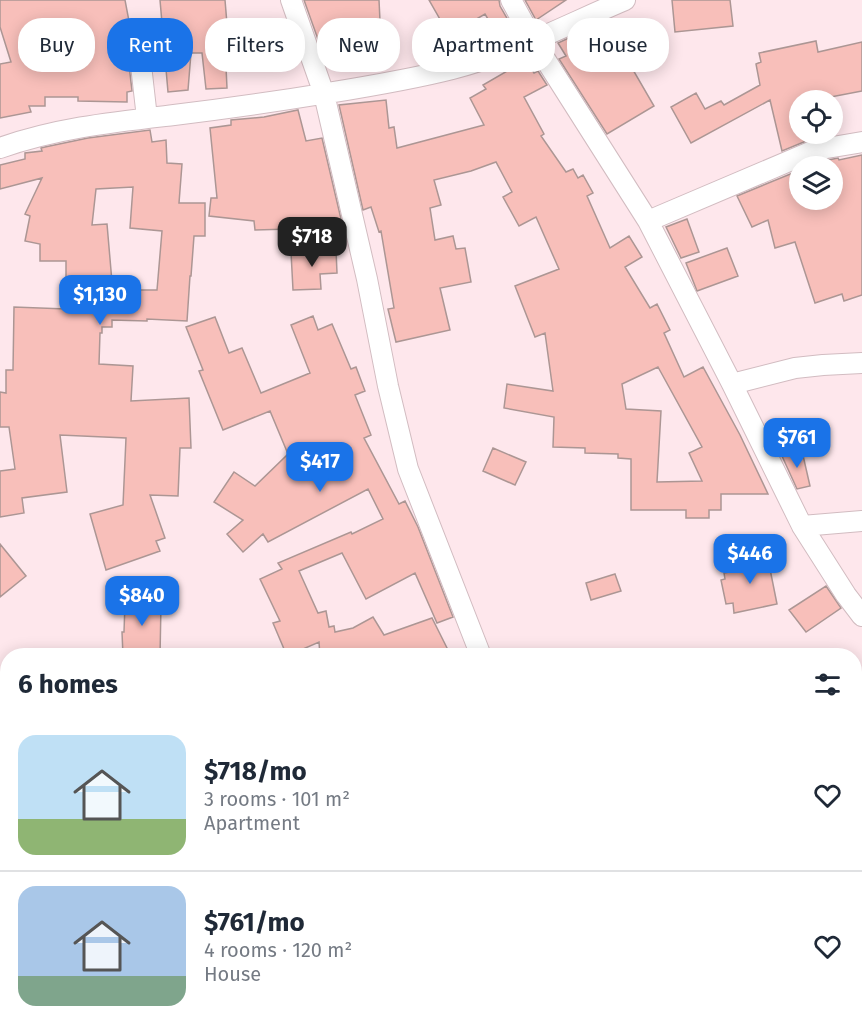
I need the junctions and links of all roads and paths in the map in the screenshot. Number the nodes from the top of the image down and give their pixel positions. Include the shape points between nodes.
1 (291, 0) edge
2 (511, 0) edge
3 (625, 0) edge
4 (521, 18) edge
5 (555, 30) edge
6 (142, 72) edge
7 (437, 72) edge
8 (553, 72) edge
9 (324, 94) junction
10 (147, 118) junction
11 (862, 142) edge
12 (0, 148) edge
13 (648, 221) junction
14 (862, 363) edge
15 (732, 384) junction
16 (862, 521) edge
17 (802, 526) junction
18 (862, 616) edge
19 (478, 648) edge

1 - 9 street
2 - 4 street
3 - 5 street
6 - 10 street
7 - 9 street
8 - 13 street
9 - 10 street
9 - 19 street via 408,469
10 - 12 street via 76,127
11 - 13 street via 815,150
13 - 15 street
14 - 15 street via 795,369
15 - 17 street
16 - 17 street
17 - 18 street

